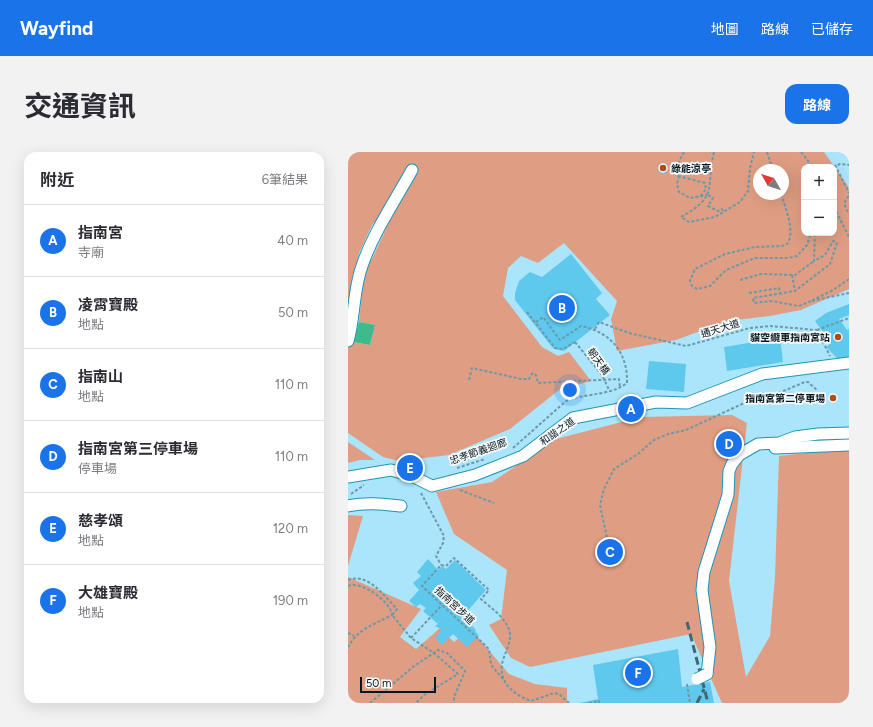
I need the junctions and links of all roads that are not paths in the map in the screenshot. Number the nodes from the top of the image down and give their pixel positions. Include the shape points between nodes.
1 (412, 170) dead end
2 (348, 341) edge
3 (849, 363) edge
4 (849, 433) edge
5 (849, 445) edge
6 (732, 464) junction
7 (348, 477) edge
8 (348, 506) edge
9 (401, 506) dead end
10 (702, 677) dead end

1 - 2 lane via 362,266
3 - 7 lane, 和諧之道 via 756,376 687,402 656,402 573,418 523,456 475,475 442,484 432,486 391,470
4 - 6 lane via 818,434 795,437 780,443 758,444 739,455
5 - 6 lane via 767,448
6 - 10 lane via 728,495 704,572 702,590 710,647
8 - 9 lane via 361,503

